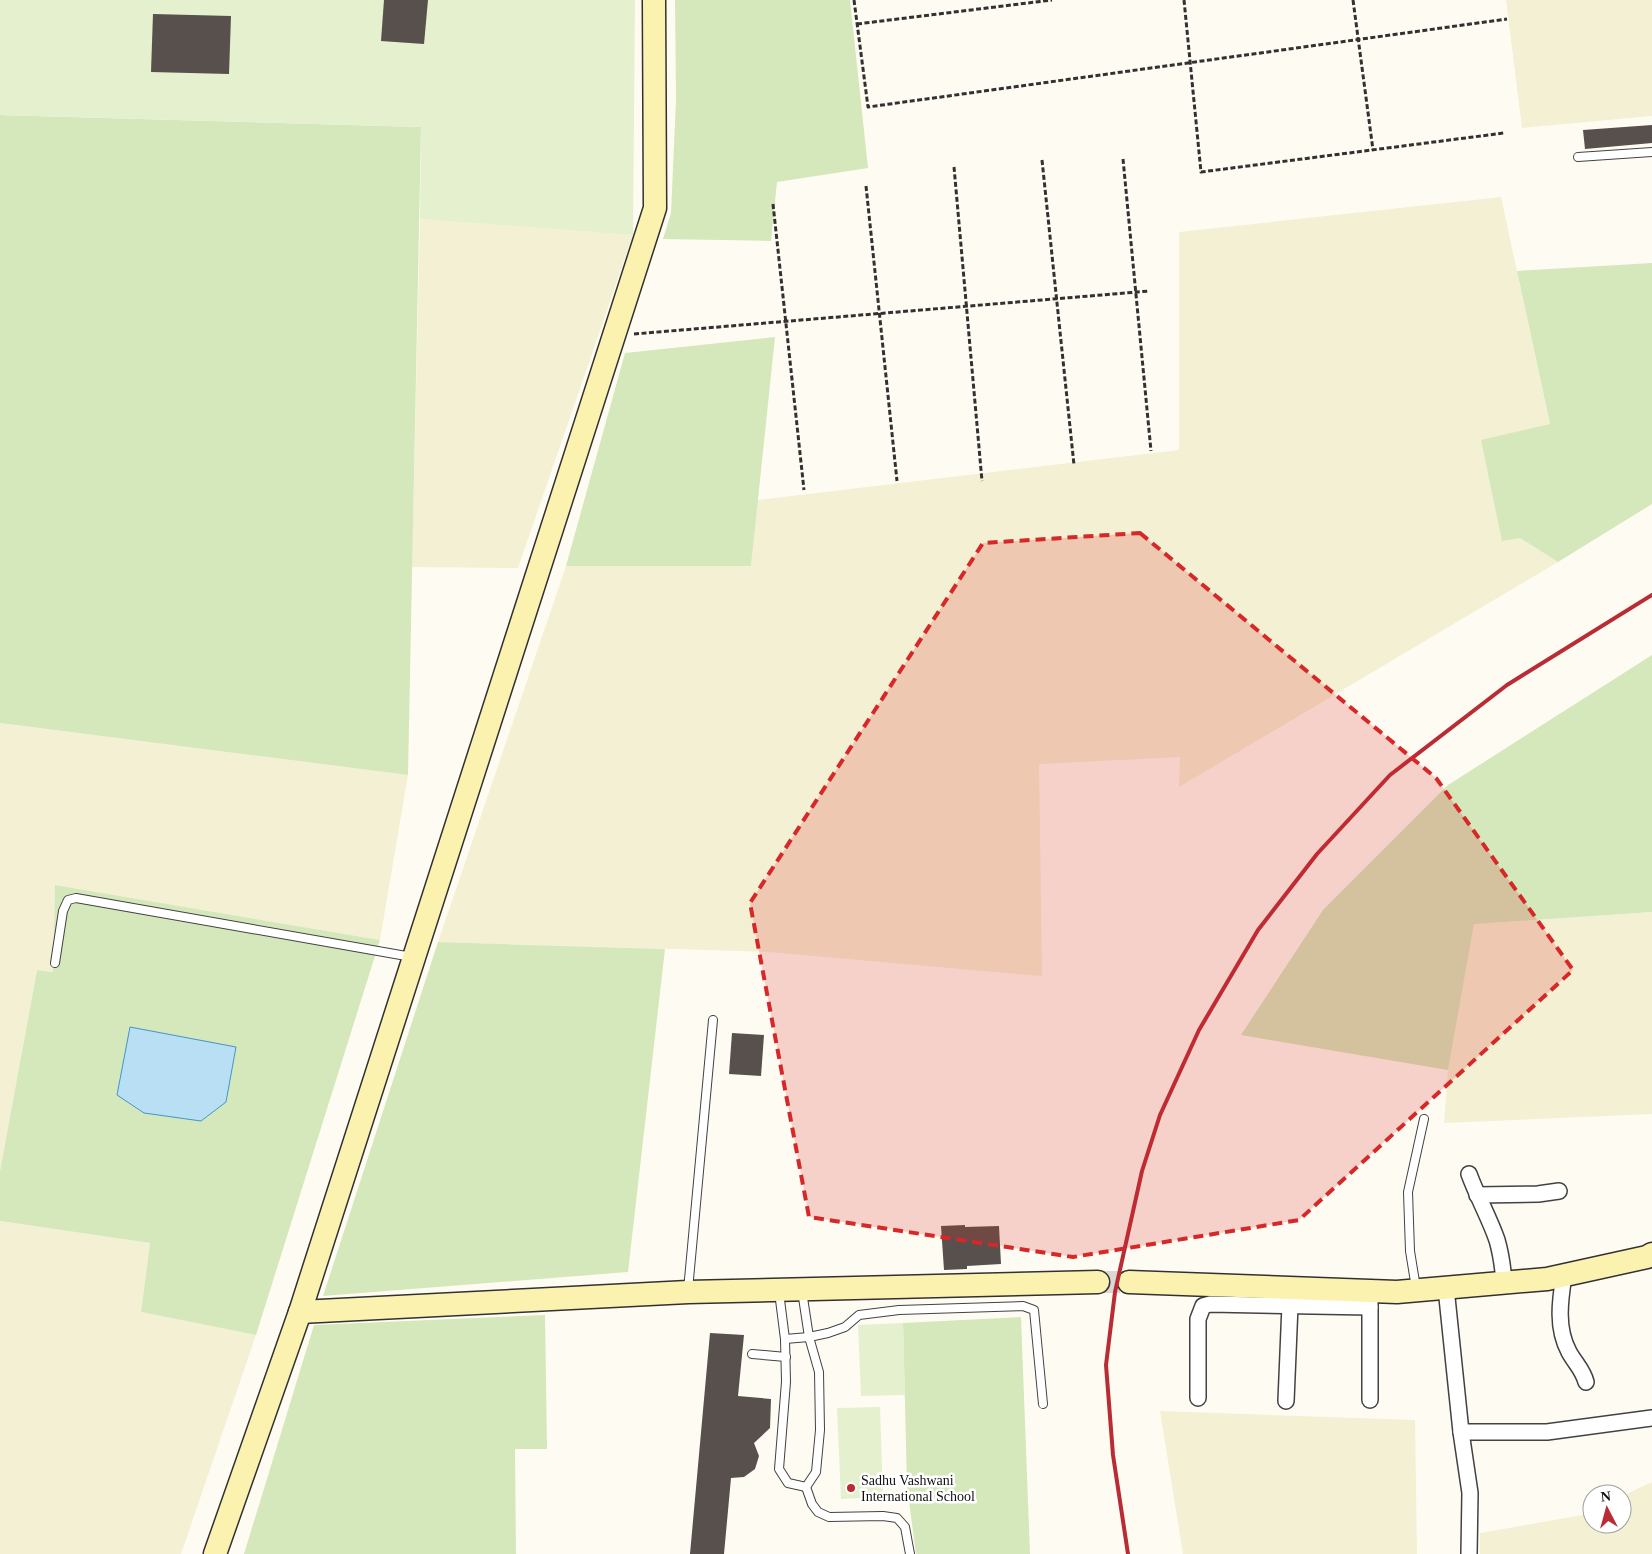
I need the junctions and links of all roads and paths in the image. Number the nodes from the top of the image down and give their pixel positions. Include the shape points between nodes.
1 (654, 0) edge
2 (854, 0) edge
3 (1052, 0) edge
4 (1184, 0) edge
5 (1353, 0) edge
6 (1507, 19) dead end
7 (857, 24) junction
8 (1358, 39) junction
9 (1190, 62) junction
10 (1504, 133) dead end
11 (1373, 150) junction
12 (1652, 152) edge
13 (1578, 157) dead end
14 (1123, 159) dead end
15 (1042, 160) dead end
16 (954, 166) dead end
17 (866, 186) dead end
18 (772, 204) dead end
19 (1149, 291) dead end
20 (1136, 292) junction
21 (1057, 299) junction
22 (966, 306) junction
23 (879, 313) junction
24 (786, 321) junction
25 (614, 335) junction
26 (1151, 451) dead end
27 (1074, 465) dead end
28 (982, 480) dead end
29 (897, 481) dead end
30 (804, 490) dead end
31 (414, 958) junction
32 (56, 963) dead end
33 (713, 1020) dead end
34 (1424, 1119) dead end
35 (1469, 1174) dead end
36 (1559, 1192) dead end
37 (1477, 1195) junction
38 (1652, 1254) edge
39 (1564, 1275) junction
40 (1098, 1282) tunnel mouth
41 (1129, 1282) tunnel mouth
42 (1504, 1283) junction
43 (1446, 1288) junction
44 (778, 1290) junction
45 (802, 1290) junction
46 (1417, 1290) junction
47 (688, 1292) junction
48 (1370, 1299) junction
49 (1290, 1306) junction
50 (300, 1312) junction
51 (809, 1337) junction
52 (785, 1339) junction
53 (752, 1354) dead end
54 (786, 1357) junction
55 (1586, 1382) dead end
56 (1198, 1398) dead end
57 (1370, 1400) dead end
58 (1286, 1401) dead end
59 (1043, 1404) dead end
60 (1652, 1418) edge
61 (1461, 1432) junction
62 (806, 1487) junction
63 (215, 1554) edge
64 (910, 1554) edge
65 (1469, 1554) edge

1 - 25 main road via 655,208
2 - 7 path
3 - 7 path
4 - 9 path
5 - 8 path
6 - 8 path
7 - 9 path via 868,107
8 - 9 path
8 - 11 path
9 - 11 path via 1201,172
10 - 11 path
12 - 13 lane
14 - 20 path
15 - 21 path
16 - 22 path
17 - 23 path
18 - 24 path
19 - 20 path
20 - 21 path
20 - 26 path
21 - 22 path
21 - 27 path
22 - 23 path
22 - 28 path
23 - 24 path
23 - 29 path
24 - 25 path
24 - 30 path
25 - 31 main road
31 - 32 lane via 76,898 68,900 63,911
31 - 50 main road
33 - 47 lane
34 - 46 lane via 1408,1192 1410,1251
35 - 37 street
36 - 37 street
37 - 42 street via 1496,1239
38 - 39 main road
39 - 42 main road
39 - 55 street via 1560,1304 1563,1338
40 - 45 main road
41 - 48 main road
42 - 43 main road
43 - 46 main road
43 - 61 street
44 - 45 main road
44 - 47 main road
44 - 52 lane
45 - 51 lane
46 - 48 main road
47 - 50 main road
48 - 49 street
48 - 57 street
49 - 56 street via 1203,1306 1198,1319
49 - 58 street
50 - 63 main road
51 - 52 lane
51 - 59 lane via 845,1327 859,1315 899,1310 1023,1306 1034,1310
51 - 62 lane via 819,1372 820,1430 816,1472
52 - 54 lane
53 - 54 lane
54 - 62 lane via 780,1469 788,1483
60 - 61 street via 1547,1432
61 - 65 street via 1470,1493
62 - 64 lane via 818,1512 829,1517 897,1518 905,1527

